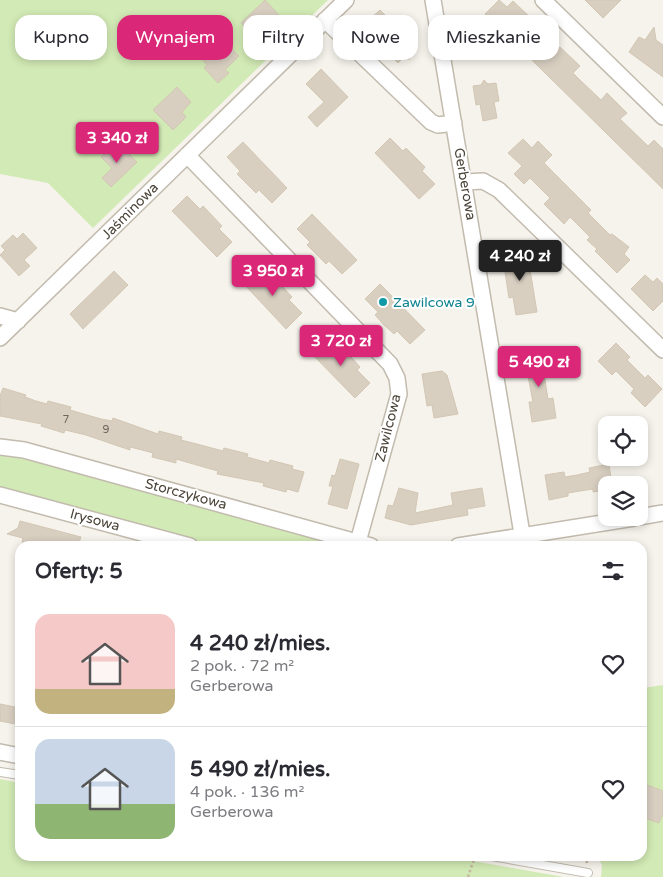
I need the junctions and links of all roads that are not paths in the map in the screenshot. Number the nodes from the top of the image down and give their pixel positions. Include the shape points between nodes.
1 (346, 0) edge
2 (433, 0) edge
3 (543, 0) edge
4 (325, 20) junction
5 (663, 116) edge
6 (454, 123) junction
7 (187, 155) junction
8 (465, 182) junction
9 (0, 316) edge
10 (18, 321) junction
11 (0, 338) edge
12 (663, 350) edge
13 (0, 447) edge
14 (0, 494) edge
15 (663, 513) edge
16 (648, 516) edge
17 (598, 525) edge
18 (329, 540) edge
19 (172, 541) edge
20 (365, 541) edge
21 (523, 541) edge
22 (0, 752) edge
23 (15, 755) edge
24 (0, 772) edge
25 (15, 774) edge
26 (520, 861) edge
27 (588, 873) dead end

1 - 4 street, Jaśminowa
2 - 6 street, Gerberowa
3 - 5 street
4 - 6 street via 431,122 438,125
4 - 7 street, Jaśminowa
6 - 8 street, Gerberowa
7 - 10 street, Jaśminowa
7 - 20 street, Zawilcowa via 394,371 399,394
8 - 12 street via 482,181 499,190
8 - 21 street, Gerberowa
9 - 10 street
10 - 11 street, Jaśminowa
13 - 18 street, Storczykowa via 24,450
14 - 19 street, Irysowa
15 - 16 street
17 - 21 street
22 - 23 street
24 - 25 lane
26 - 27 lane

